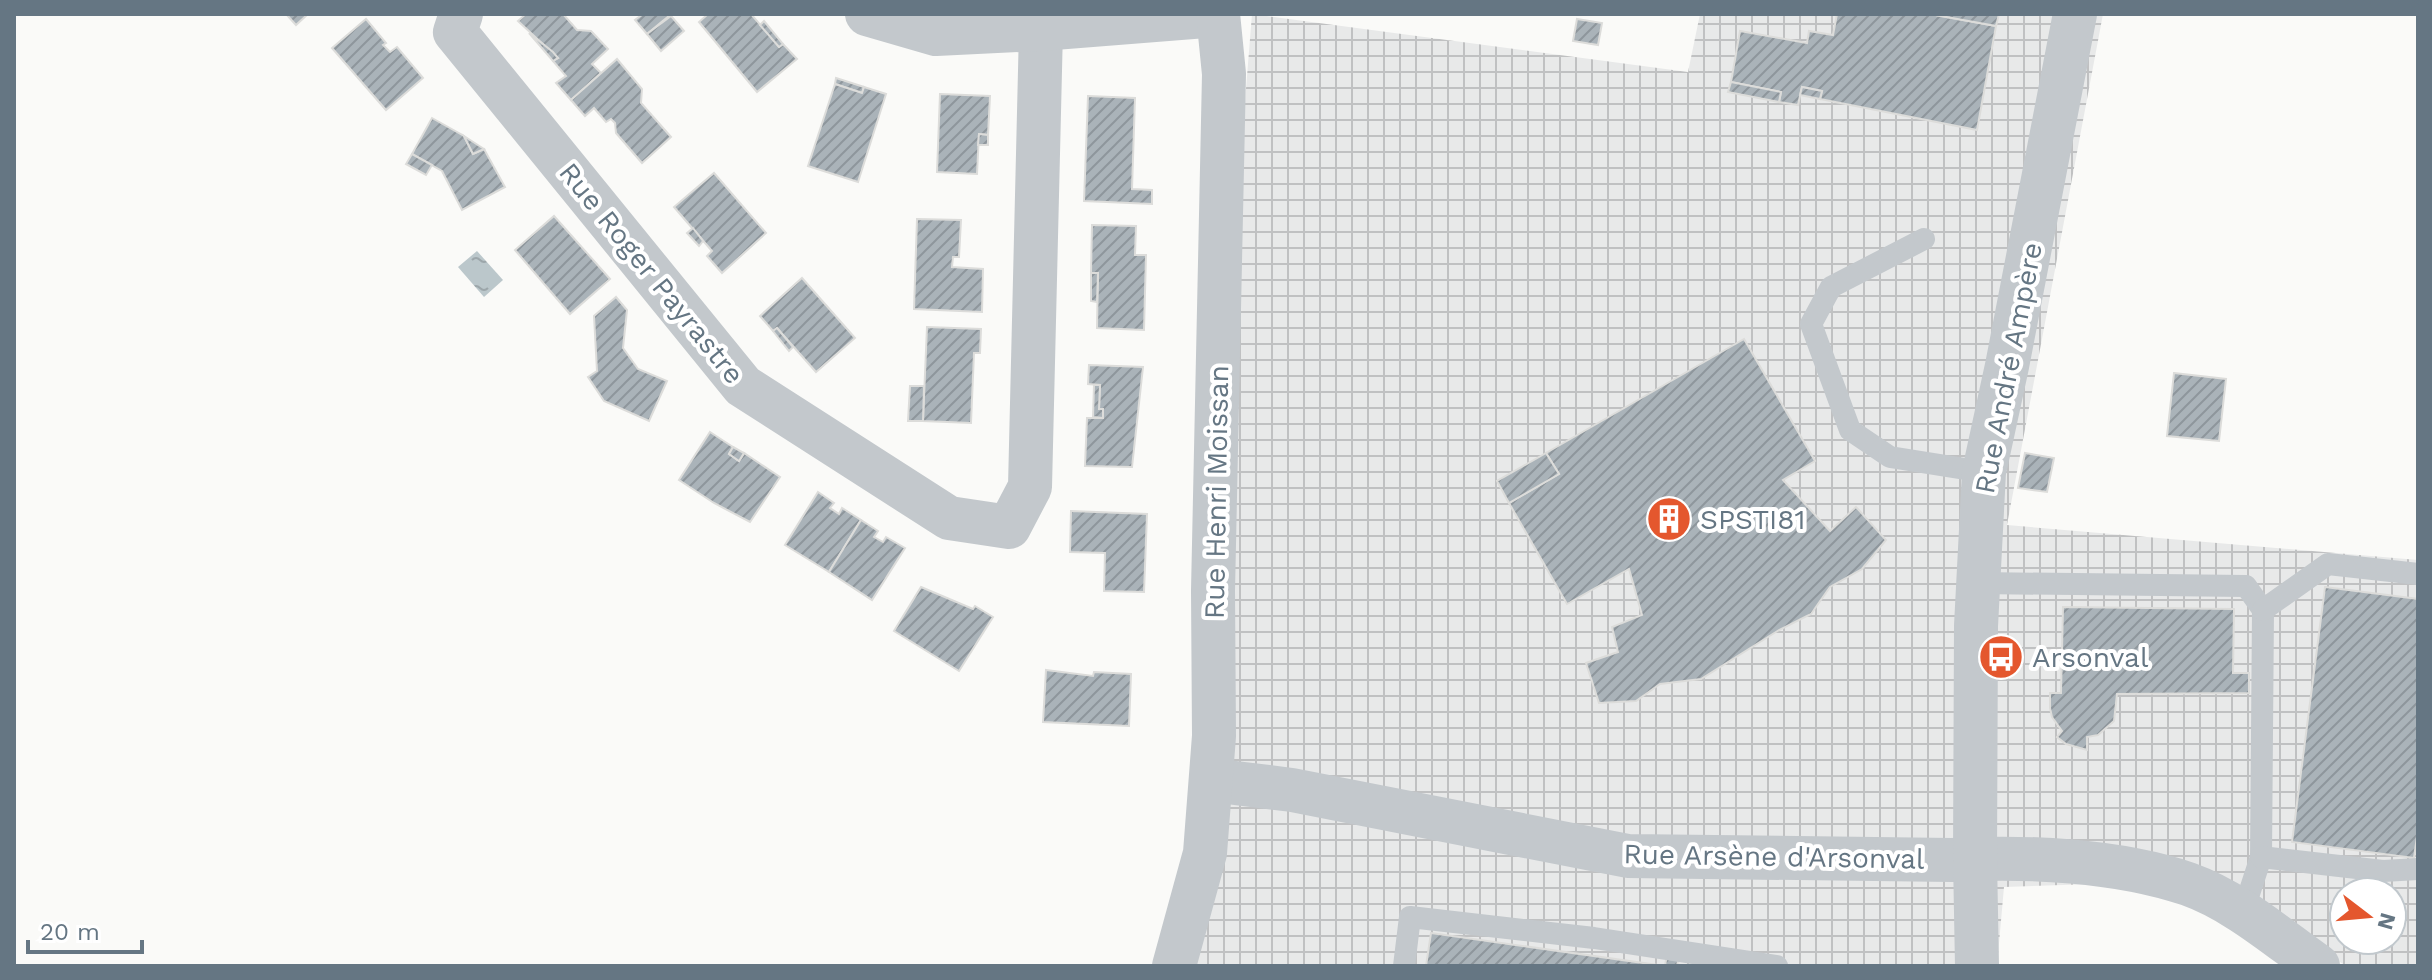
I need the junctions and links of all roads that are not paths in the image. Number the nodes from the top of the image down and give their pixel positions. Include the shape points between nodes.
1 (461, 14) edge
2 (867, 14) edge
3 (1218, 14) edge
4 (2075, 14) edge
5 (1041, 29) junction
6 (1924, 239) dead end
7 (1984, 472) junction
8 (2418, 574) edge
9 (1978, 583) junction
10 (2263, 610) junction
11 (1211, 780) junction
12 (2261, 857) junction
13 (1975, 859) junction
14 (2418, 869) edge
15 (2243, 912) junction
16 (1762, 965) edge
17 (1174, 966) edge
18 (1404, 966) edge
19 (1977, 966) edge
20 (2318, 966) edge

1 - 5 street, Rue Roger Payrastre via 455,32 743,386 949,518 1009,527 1030,487
2 - 5 street via 936,34
3 - 5 street
3 - 11 street, Rue Henri Moissan via 1224,74
4 - 7 street, Rue André Ampère
6 - 7 lane via 1831,287 1811,324 1850,430 1890,457
7 - 9 street, Rue André Ampère
8 - 10 lane via 2328,564
9 - 10 lane via 2246,586
9 - 13 street, Rue André Ampère
10 - 12 lane
11 - 13 street, Rue Arsène d'Arsonval via 1292,790 1628,856
11 - 17 street, Rue Henri Moissan via 1205,853
12 - 14 lane via 2383,871
12 - 15 lane
13 - 15 street, Rue Arsène d'Arsonval via 2117,867 2190,885
13 - 19 street, Rue André Ampère
15 - 20 street, Rue Arsène d'Arsonval
16 - 18 lane via 1594,938 1410,917

